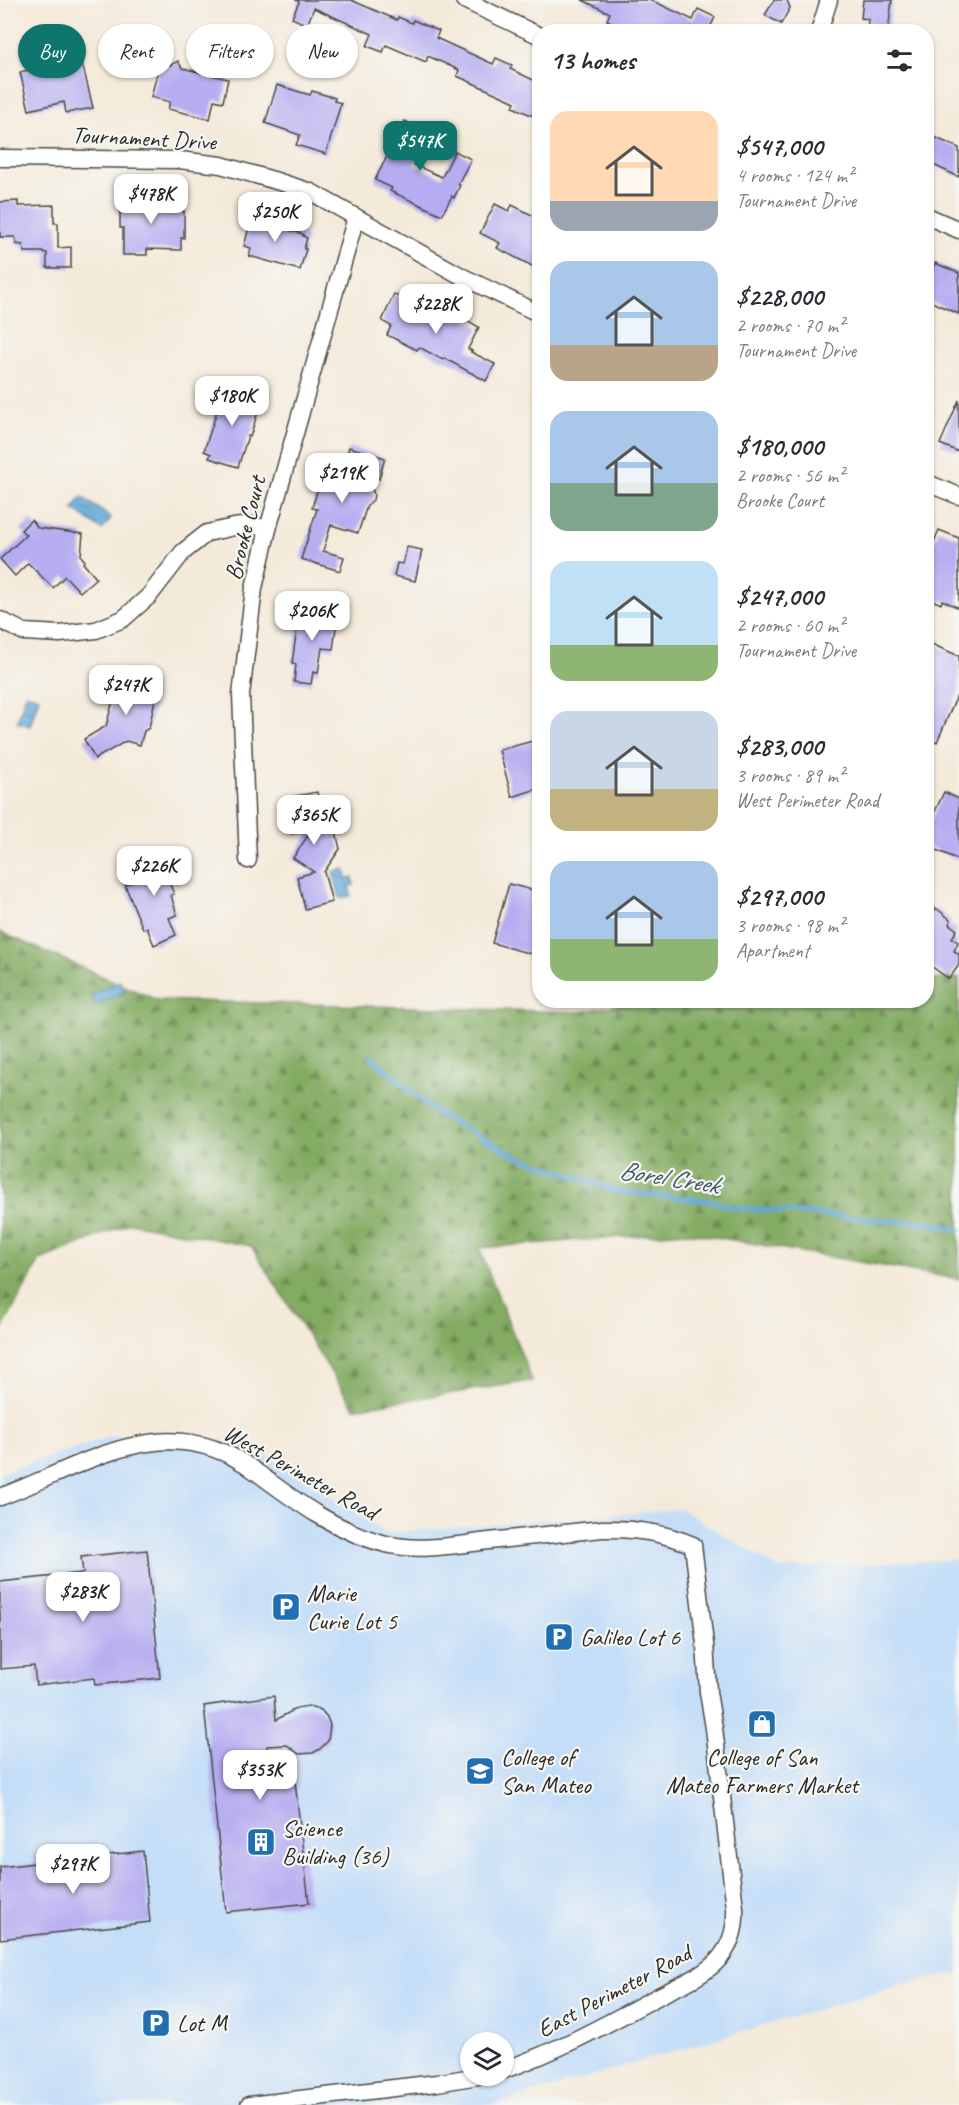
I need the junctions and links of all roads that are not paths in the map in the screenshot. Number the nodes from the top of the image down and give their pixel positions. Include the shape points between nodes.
1 (464, 0) edge
2 (829, 0) edge
3 (822, 24) edge
4 (532, 32) edge
5 (0, 158) edge
6 (356, 217) junction
7 (934, 219) edge
8 (959, 230) edge
9 (532, 310) edge
10 (934, 486) edge
11 (959, 496) edge
12 (268, 528) junction
13 (0, 620) edge
14 (248, 860) dead end
15 (0, 1497) edge
16 (693, 1545) joint
17 (514, 2066) edge
18 (460, 2079) edge
19 (249, 2105) edge

1 - 4 street
2 - 3 street
5 - 6 street, Tournament Drive via 179,160 221,165 310,192
6 - 9 street, Tournament Drive
6 - 12 street, Brooke Court
7 - 8 street
10 - 11 street
12 - 13 street via 234,526 207,534 183,552 149,596 123,619 96,630 24,632
12 - 14 street, Brooke Court via 254,588 241,695
15 - 16 street, West Perimeter Road via 111,1451 171,1441 218,1450 251,1468 308,1509 360,1536 386,1544 434,1548 625,1528 650,1530
16 - 17 street, East Perimeter Road via 735,1908 732,1938 718,1960 697,1976 564,2046
18 - 19 street

